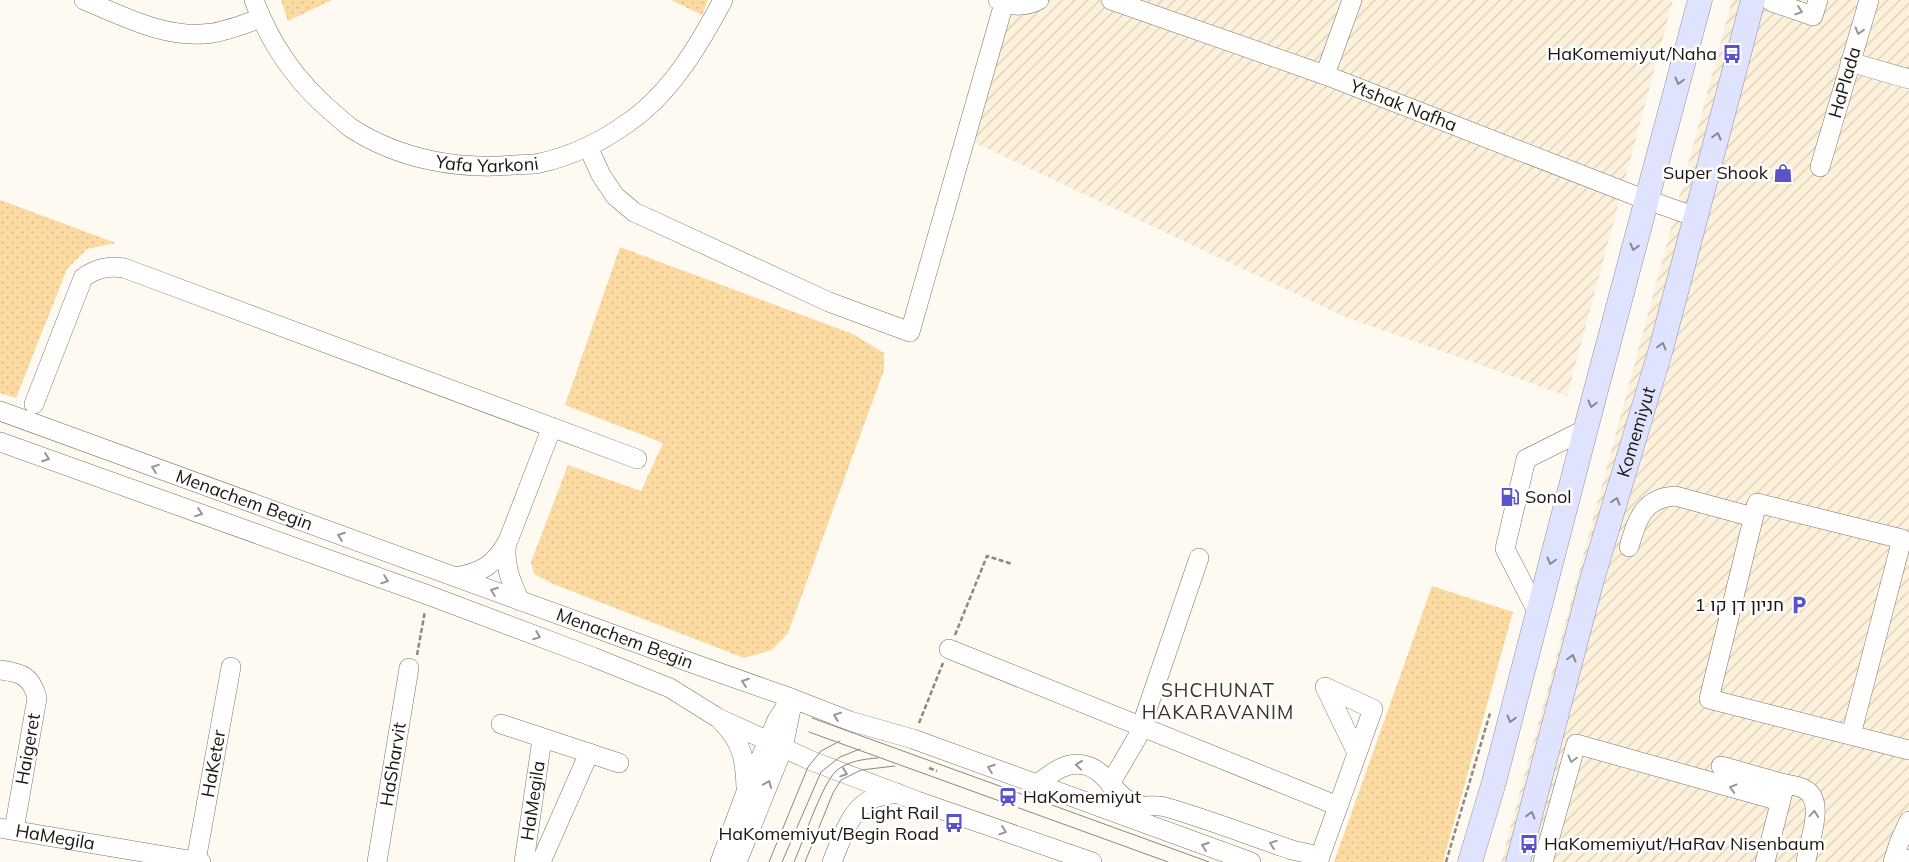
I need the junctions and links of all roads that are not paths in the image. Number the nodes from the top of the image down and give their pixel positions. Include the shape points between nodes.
1 (84, 0) edge
2 (254, 0) edge
3 (723, 0) edge
4 (1039, 0) edge
5 (1111, 0) edge
6 (1352, 0) edge
7 (1700, 0) edge
8 (1753, 0) edge
9 (1772, 0) edge
10 (1818, 0) edge
11 (1869, 0) edge
12 (1001, 2) edge
13 (261, 18) junction
14 (1850, 62) junction
15 (1325, 75) junction
16 (1909, 79) edge
17 (588, 147) junction
18 (1820, 167) dead end
19 (1647, 200) junction
20 (1696, 217) junction
21 (34, 404) dead end
22 (0, 411) edge
23 (552, 428) junction
24 (1586, 429) junction
25 (0, 442) edge
26 (637, 459) dead end
27 (1753, 517) junction
28 (508, 541) junction
29 (1629, 547) dead end
30 (1199, 558) dead end
31 (456, 578) junction
32 (520, 601) junction
33 (1538, 613) junction
34 (949, 649) road end
35 (231, 667) dead end
36 (409, 668) dead end
37 (0, 670) edge
38 (791, 698) junction
39 (718, 718) junction
40 (500, 724) dead end
41 (1141, 726) junction
42 (1852, 735) junction
43 (542, 739) junction
44 (776, 745) junction
45 (1909, 750) edge
46 (589, 753) junction
47 (1357, 753) dead end
48 (619, 763) dead end
49 (1721, 766) dead end
50 (1110, 784) junction
51 (1036, 785) junction
52 (746, 792) junction
53 (1783, 792) junction
54 (896, 793) junction
55 (1338, 806) junction
56 (1909, 821) edge
57 (7, 829) edge
58 (1046, 846) junction
59 (1318, 860) edge
60 (198, 862) edge
61 (377, 862) edge
62 (524, 862) edge
63 (541, 862) edge
64 (720, 862) edge
65 (737, 862) edge
66 (832, 862) edge
67 (1060, 862) edge
68 (1092, 862) edge
69 (1251, 862) edge
70 (1470, 862) edge
71 (1518, 862) edge
72 (1543, 862) edge
73 (1765, 862) edge
74 (1806, 862) edge
75 (1893, 862) edge

1 - 13 street via 153,28 183,34 212,33
2 - 13 street, Yafa Yarkoni
3 - 17 street, Yafa Yarkoni via 701,42 660,95 628,124
4 - 12 street via 1019,6
5 - 15 street, Ytshak Nafha
6 - 15 street
7 -> 19 main road
20 -> 8 main road, Komemiyut
9 -> 10 street via 1812,16
11 -> 14 street, HaPlada
12 - 17 street via 910,332 829,302 634,212 615,196
13 - 17 street, Yafa Yarkoni via 288,66 316,98 350,127 386,147 424,160 485,168 540,163
14 - 16 street
14 - 18 street, HaPlada
15 - 19 street, Ytshak Nafha
19 - 20 street, Ytshak Nafha
19 -> 24 main road
71 -> 20 main road, Komemiyut via 1591,583 1662,349
21 - 23 street via 83,278 97,269 113,266
31 -> 22 street, Menachem Begin
23 - 26 street
23 - 28 street
24 -> 33 main road
24 - 33 street via 1526,459 1505,549
25 -> 39 street, Menachem Begin via 593,657 670,688
27 - 29 street via 1675,496 1663,497 1646,506 1636,523
27 - 42 street via 1709,699
27 - 42 street via 1757,503 1902,539
28 - 31 street via 486,568
28 - 32 street via 507,567
30 - 41 street
32 -> 31 street, Menachem Begin
38 -> 32 street, Menachem Begin
33 -> 70 main road
34 - 41 street
35 - 60 street, HaKeter
36 - 61 street, HaSharvit
37 - 57 street, Haigeret via 20,673 30,682 37,698
38 - 44 street via 781,713
51 -> 38 street, Menachem Begin
39 - 44 street, Menachem Begin
39 - 52 street via 732,732 743,753
40 - 43 street, HaMegila
41 - 50 street
41 - 55 street
42 - 45 street
43 - 46 street, HaMegila
43 - 62 street, HaMegila
44 - 52 street
44 -> 54 street, Menachem Begin
65 -> 44 street
46 - 48 street, HaMegila
46 - 63 street, HaMegila
47 - 55 street
49 - 53 street
50 -> 51 street via 1098,771 1085,765 1069,764
59 -> 50 street via 1310,854 1162,806 1137,805 1122,798
69 -> 51 street, Menachem Begin
52 - 64 street
53 -> 72 street via 1576,744
53 - 73 street
74 -> 53 street via 1815,805 1811,794 1804,789
54 -> 58 street, Menachem Begin
54 - 66 street via 871,799 856,813
55 - 59 street
56 - 75 street
57 - 60 street, HaMegila
58 - 67 street
58 - 68 street, Menachem Begin

